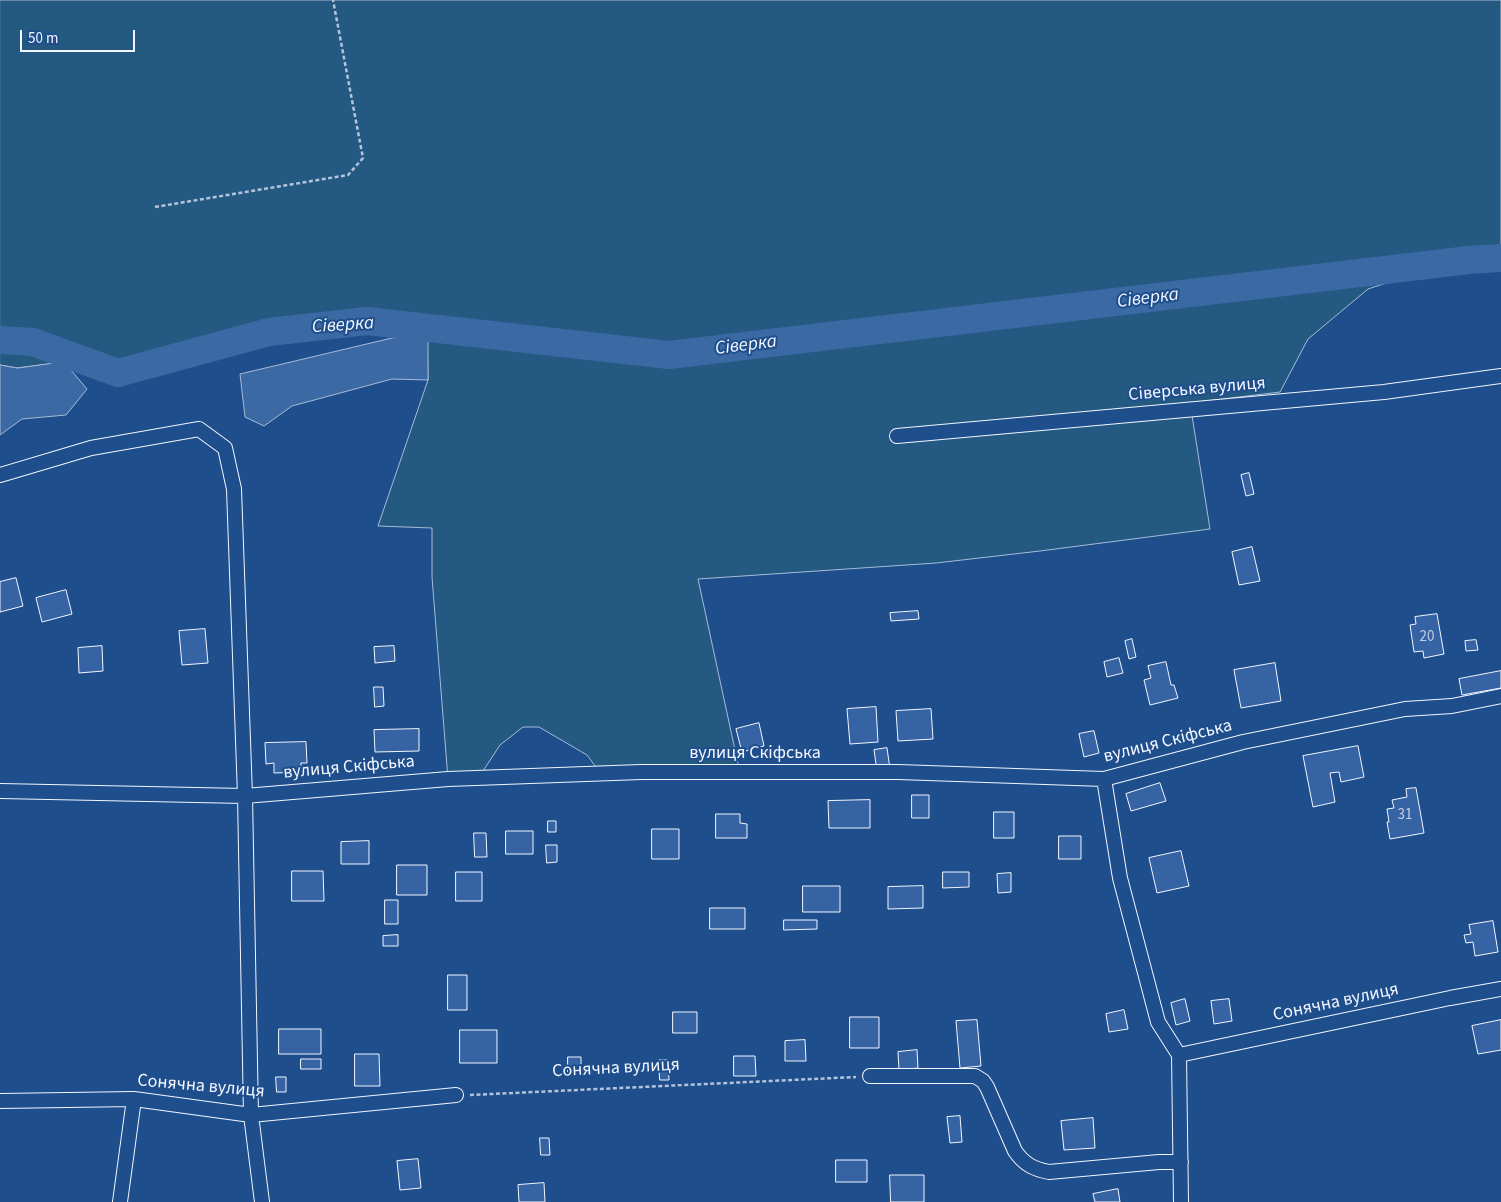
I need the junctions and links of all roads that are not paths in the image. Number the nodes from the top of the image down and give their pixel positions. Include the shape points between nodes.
1 (1501, 376) edge
2 (896, 436) dead end
3 (0, 475) edge
4 (1501, 696) edge
5 (1104, 778) junction
6 (0, 791) edge
7 (245, 796) junction
8 (1501, 989) edge
9 (1179, 1055) junction
10 (870, 1076) road end
11 (456, 1095) road end
12 (134, 1099) junction
13 (0, 1101) edge
14 (251, 1115) junction
15 (1181, 1162) junction
16 (120, 1202) edge
17 (262, 1202) edge
18 (1181, 1202) edge

1 - 2 street, Сіверська вулиця via 1384,392
3 - 7 street via 91,448 199,429 225,448 234,489
4 - 5 street, вулиця Скіфська via 1452,706 1405,709 1253,740
5 - 7 street, вулиця Скіфська via 898,772 641,772 448,778
5 - 9 street via 1120,878 1158,1022
6 - 7 street, вулиця Скіфська
7 - 14 street
8 - 9 street, Сонячна вулиця
9 - 15 street
10 - 15 street via 975,1076 987,1087 1014,1151 1036,1170 1049,1172
11 - 14 street, Сонячна вулиця
12 - 13 street, Сонячна вулиця
12 - 14 street, Сонячна вулиця
12 - 16 street
14 - 17 street
15 - 18 street

